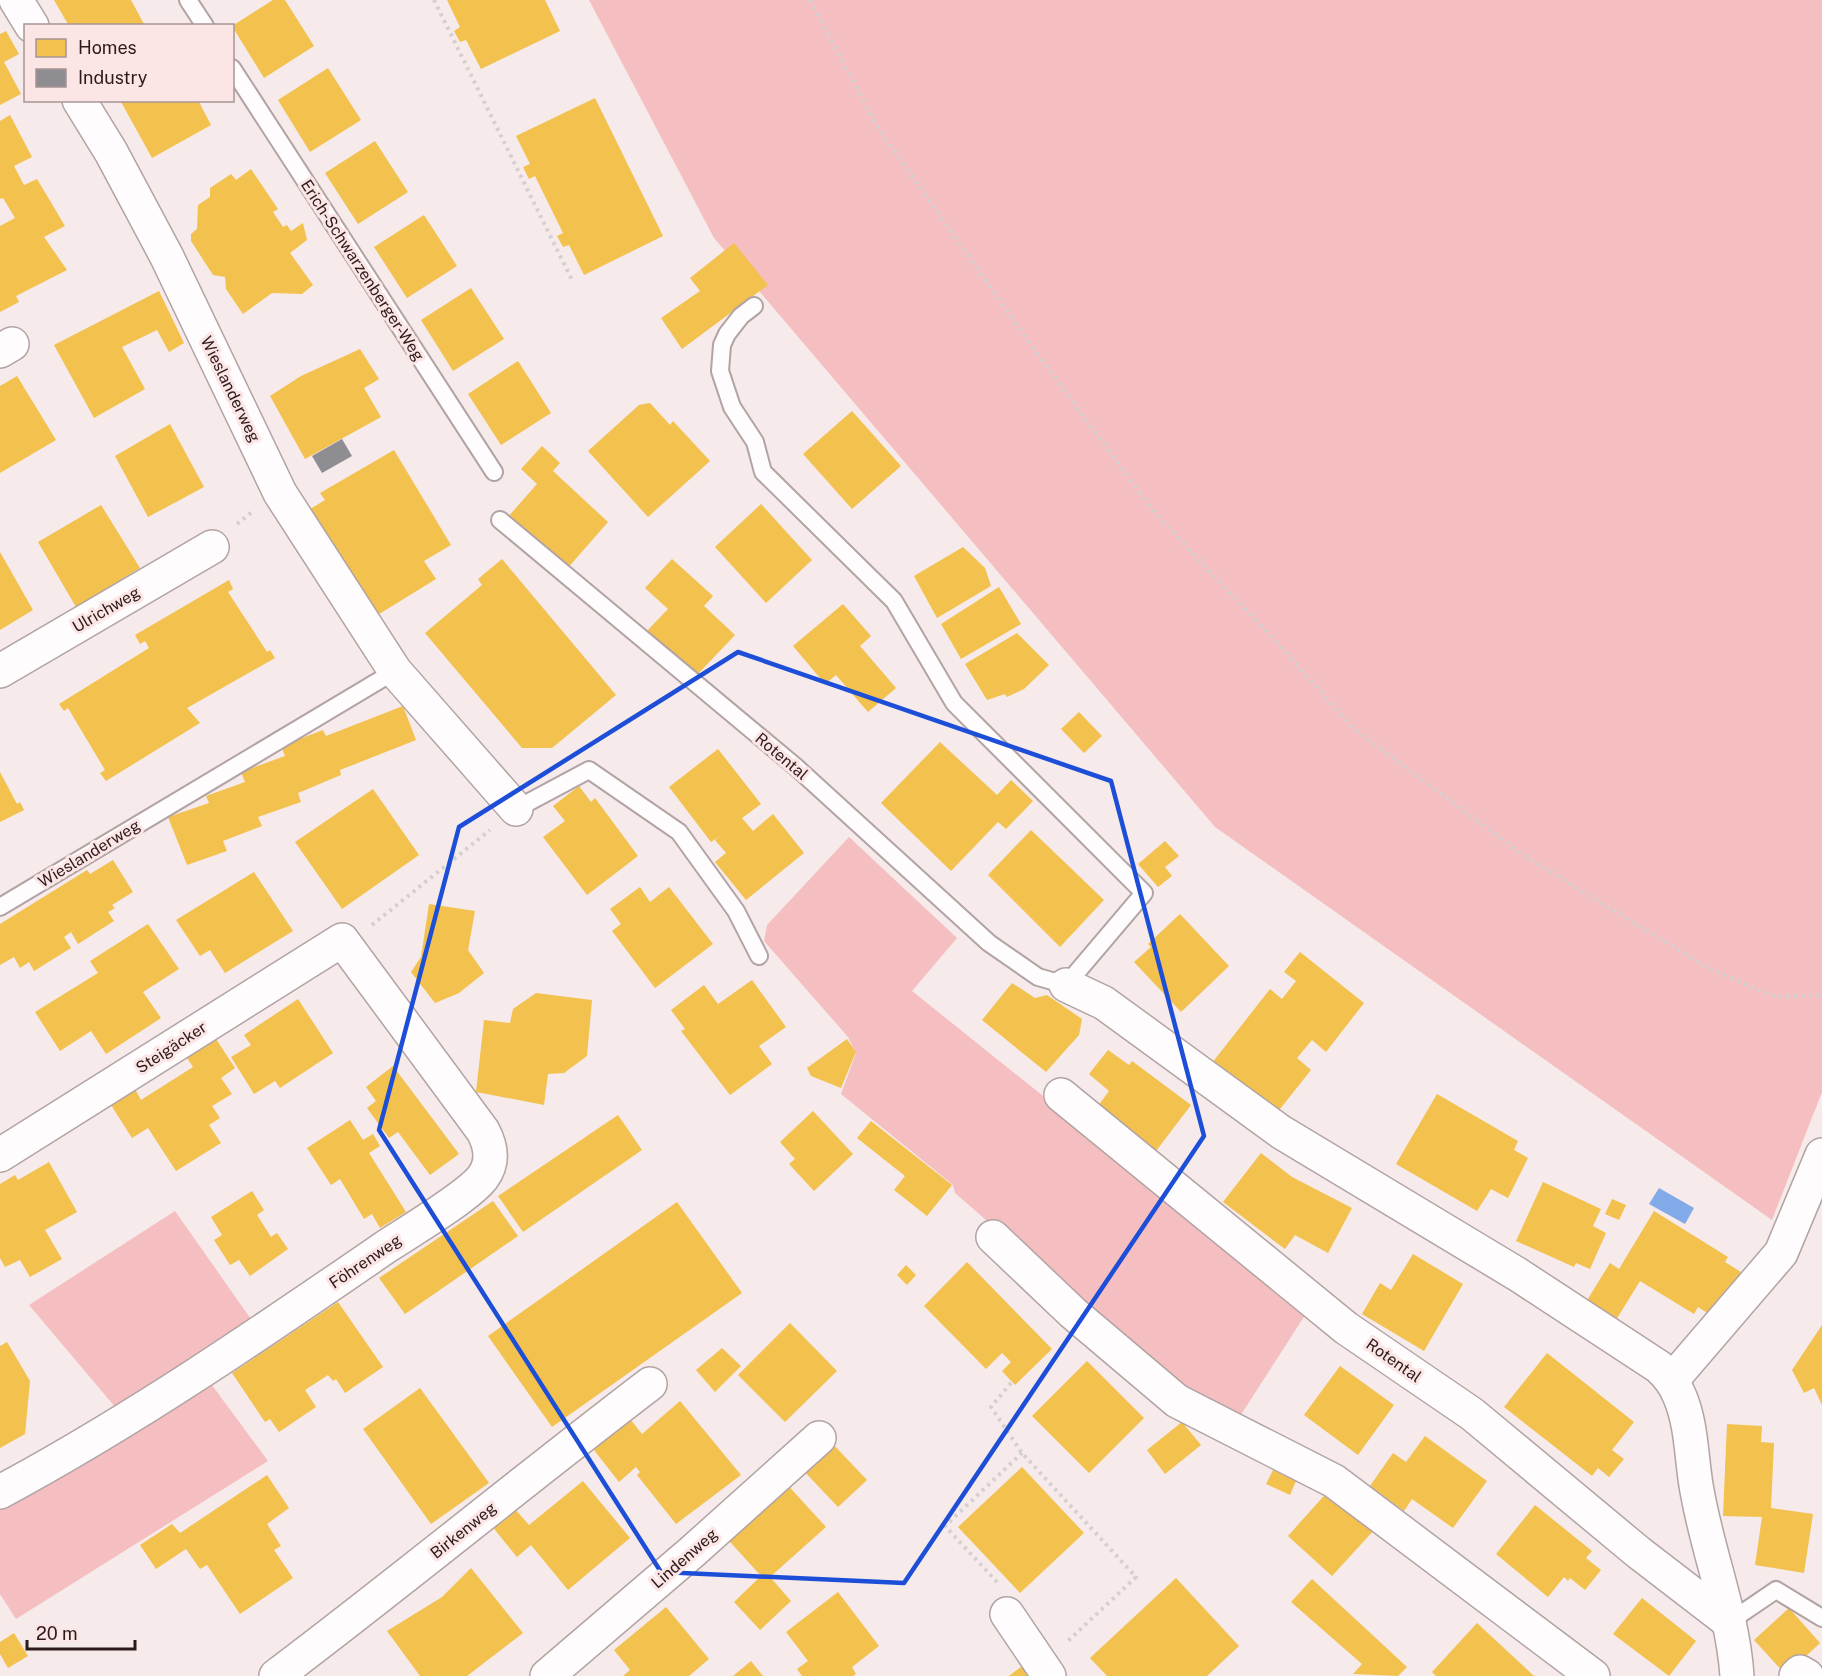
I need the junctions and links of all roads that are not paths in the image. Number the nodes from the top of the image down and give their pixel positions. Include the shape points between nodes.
1 (16, 0) edge
2 (188, 0) edge
3 (31, 24) edge
4 (204, 24) edge
5 (234, 71) edge
6 (80, 102) edge
7 (754, 306) dead end
8 (494, 472) dead end
9 (500, 520) dead end
10 (212, 547) road end
11 (0, 671) edge
12 (395, 671) junction
13 (516, 809) joint
14 (0, 907) edge
15 (342, 940) joint
16 (759, 956) dead end
17 (1066, 985) junction
18 (1061, 1095) dead end
19 (0, 1155) edge
20 (1822, 1155) edge
21 (993, 1237) dead end
22 (1672, 1380) junction
23 (650, 1384) dead end
24 (819, 1438) dead end
25 (0, 1492) edge
26 (1007, 1614) road end
27 (1822, 1618) edge
28 (1729, 1622) junction
29 (1046, 1671) edge
30 (276, 1676) edge
31 (547, 1676) edge
32 (1593, 1676) edge
33 (1737, 1676) edge
34 (1796, 1676) edge
35 (1807, 1676) edge

1 - 3 street
2 - 4 lane
5 - 8 lane, Erich-Schwarzenberger-Weg
6 - 12 street, Wieslanderweg via 167,257 280,492
7 - 17 lane via 727,334 720,371 732,407 755,442 763,472 894,601 954,703 1144,893
9 - 17 lane, Rotental via 796,767 989,943 1038,977
10 - 11 street, Ulrichweg
12 - 13 street, Wieslanderweg
12 - 14 lane, Wieslanderweg
13 - 16 lane, Wieslanderweg via 590,770 679,832 736,911
15 - 19 street, Steigäcker
15 - 25 street, Föhrenweg via 483,1131 490,1150 484,1175 466,1192 246,1341
17 - 22 street, Rotental via 1104,1003 1281,1132 1517,1274 1659,1367
18 - 28 street, Rotental via 1346,1328 1472,1414
20 - 22 street via 1781,1253
21 - 32 street via 1073,1313 1176,1401 1334,1481
22 - 28 street, Rotental via 1686,1417 1697,1494
23 - 30 street, Birkenweg
24 - 31 street, Lindenweg
26 - 29 street
27 - 28 lane via 1776,1590
28 - 33 street, Rotental
34 - 35 street via 1800,1672

